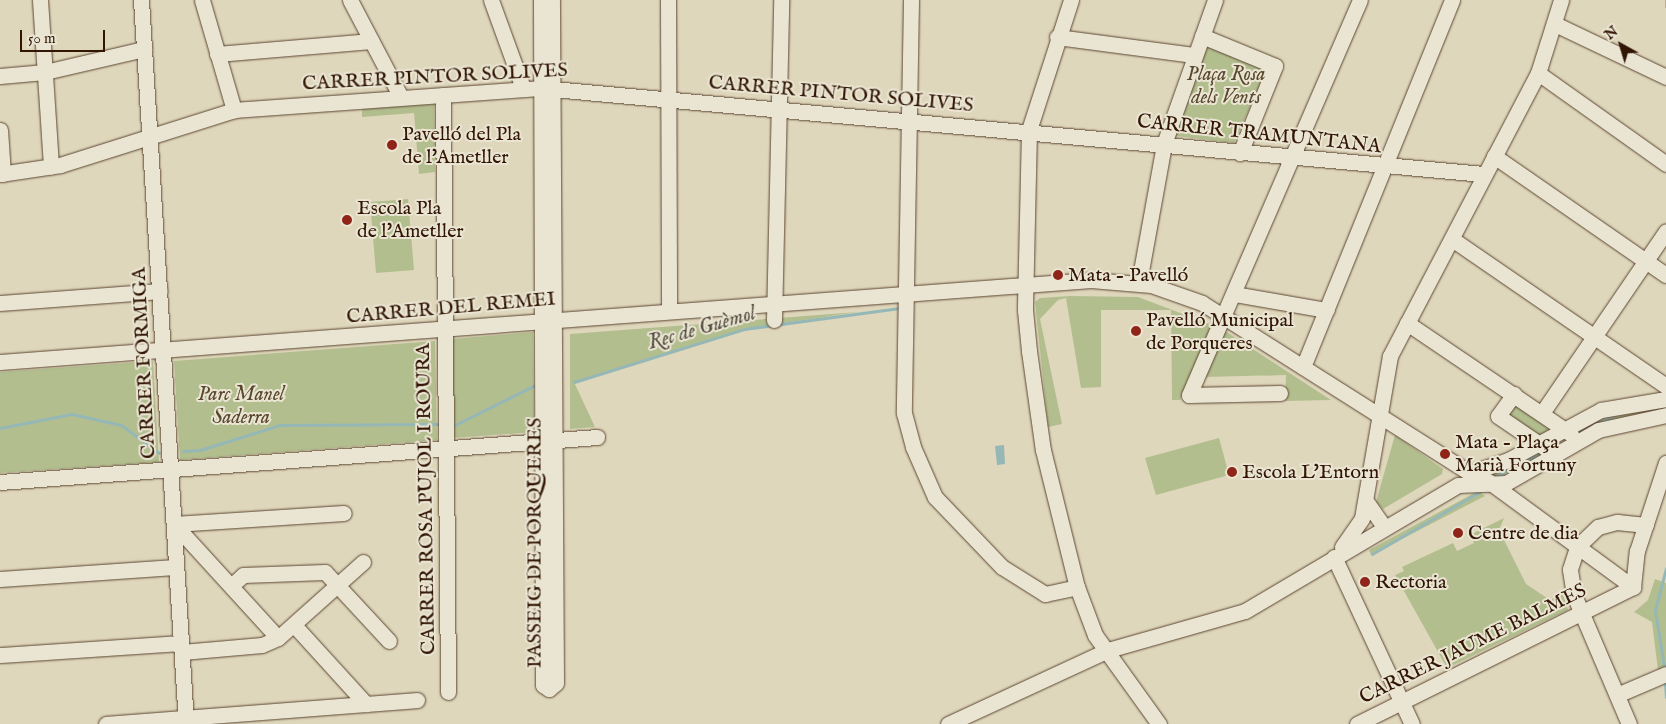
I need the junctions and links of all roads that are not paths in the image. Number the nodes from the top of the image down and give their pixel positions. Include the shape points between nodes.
1 (40, 0) edge
2 (141, 0) edge
3 (202, 0) edge
4 (350, 0) edge
5 (491, 0) edge
6 (541, 0) edge
7 (552, 0) edge
8 (668, 0) edge
9 (781, 0) edge
10 (911, 0) edge
11 (1071, 0) edge
12 (1216, 0) edge
13 (1360, 0) edge
14 (1452, 0) edge
15 (1561, 0) edge
16 (1557, 25) junction
17 (1202, 36) junction
18 (1057, 37) junction
19 (372, 41) junction
20 (144, 49) junction
21 (217, 54) junction
22 (1194, 55) junction
23 (46, 72) junction
24 (1538, 73) junction
25 (0, 76) edge
26 (1666, 77) edge
27 (523, 88) junction
28 (547, 88) junction
29 (443, 95) junction
30 (401, 97) junction
31 (668, 98) junction
32 (777, 108) junction
33 (234, 110) junction
34 (909, 121) junction
35 (0, 130) edge
36 (1030, 130) junction
37 (150, 136) junction
38 (1164, 144) junction
39 (1240, 153) junction
40 (1494, 156) junction
41 (1292, 158) junction
42 (1666, 164) edge
43 (51, 167) junction
44 (1384, 168) junction
45 (2, 174) edge
46 (1484, 174) junction
47 (1666, 231) edge
48 (1452, 239) junction
49 (1646, 261) junction
50 (1666, 275) edge
51 (1139, 282) junction
52 (1026, 283) junction
53 (160, 291) junction
54 (905, 293) junction
55 (1234, 294) junction
56 (775, 300) junction
57 (0, 303) edge
58 (669, 310) junction
59 (1327, 310) junction
60 (1224, 316) junction
61 (548, 320) junction
62 (774, 320) dead end
63 (1407, 323) junction
64 (444, 328) junction
65 (1593, 336) junction
66 (163, 352) junction
67 (0, 362) edge
68 (1303, 368) junction
69 (1666, 386) edge
70 (1280, 393) dead end
71 (1514, 394) junction
72 (1666, 399) edge
73 (1542, 413) junction
74 (1666, 415) edge
75 (1381, 416) junction
76 (1564, 429) junction
77 (597, 437) dead end
78 (1533, 440) junction
79 (1579, 440) junction
80 (549, 442) junction
81 (445, 449) junction
82 (1554, 455) junction
83 (1666, 463) edge
84 (1460, 468) junction
85 (170, 469) junction
86 (0, 482) edge
87 (1492, 482) junction
88 (1458, 485) junction
89 (1366, 501) junction
90 (344, 513) dead end
91 (174, 524) junction
92 (1646, 525) junction
93 (1384, 527) junction
94 (1578, 547) junction
95 (1334, 557) junction
96 (363, 562) dead end
97 (175, 568) junction
98 (0, 579) edge
99 (232, 585) junction
100 (337, 585) junction
101 (1077, 587) junction
102 (1633, 587) junction
103 (1582, 614) junction
104 (294, 624) junction
105 (278, 638) junction
106 (389, 641) dead end
107 (181, 648) junction
108 (1108, 650) junction
109 (0, 655) edge
110 (1666, 674) edge
111 (448, 692) dead end
112 (1617, 695) junction
113 (417, 700) dead end
114 (1400, 701) junction
115 (366, 704) junction
116 (186, 721) edge
117 (106, 724) edge
118 (948, 724) edge
119 (1159, 724) edge
120 (1357, 724) edge
121 (1412, 724) edge
122 (1629, 724) edge

1 - 23 street
2 - 20 street, CARRER FORMIGA
3 - 21 street
4 - 19 street
5 - 27 street
6 - 28 street, PASSEIG DE PORQUERES
7 - 28 street, PASSEIG DE PORQUERES
8 - 31 street
9 - 32 street
10 - 34 street
11 - 18 street
12 - 17 street
13 - 41 street
14 - 44 street
15 - 16 street
16 - 24 street
16 - 26 street
17 - 22 street
17 - 39 street via 1275,66
18 - 22 street
18 - 36 street
19 - 21 street
19 - 30 street
20 - 23 street
20 - 37 street, CARRER FORMIGA
21 - 33 street
22 - 38 street
23 - 25 street
23 - 43 street
24 - 40 street
24 - 42 street
27 - 28 street, CARRER PINTOR SOLIVES
27 - 29 street, CARRER PINTOR SOLIVES
28 - 31 street, CARRER PINTOR SOLIVES
28 - 61 street, PASSEIG DE PORQUERES
29 - 30 street, CARRER PINTOR SOLIVES
29 - 64 street, CARRER ROSA PUJOL I ROURA
30 - 33 street, CARRER PINTOR SOLIVES
31 - 32 street, CARRER PINTOR SOLIVES
31 - 58 street
32 - 34 street, CARRER PINTOR SOLIVES
32 - 56 street
33 - 37 street, CARRER PINTOR SOLIVES
34 - 36 street, CARRER PINTOR SOLIVES
34 - 54 street
35 - 45 street
36 - 38 street, CARRER TRAMUNTANA
36 - 52 street
37 - 43 street, CARRER PINTOR SOLIVES
37 - 53 street, CARRER FORMIGA
38 - 39 street, CARRER TRAMUNTANA
38 - 51 street
39 - 41 street, CARRER TRAMUNTANA
40 - 46 street
40 - 49 street
41 - 44 street, CARRER TRAMUNTANA
41 - 55 street
43 - 45 street, CARRER PINTOR SOLIVES
44 - 46 street, CARRER TRAMUNTANA
44 - 59 street
46 - 48 street
47 - 49 street
48 - 63 street
48 - 65 street
49 - 50 street
49 - 65 street
51 - 52 street, CARRER DEL REMEI
51 - 60 street, CARRER DEL REMEI via 1182,295
52 - 54 street, CARRER DEL REMEI
52 - 101 street via 1038,422
53 - 57 street
53 - 66 street, CARRER FORMIGA
54 - 56 street, CARRER DEL REMEI
54 - 101 street via 904,413 922,473 935,497 1002,567 1045,594
55 - 59 street
55 - 60 street
56 - 58 street, CARRER DEL REMEI
56 - 62 street
58 - 61 street, CARRER DEL REMEI
59 - 68 street
60 - 68 street, CARRER DEL REMEI
60 - 70 street via 1189,395
61 - 64 street, CARRER DEL REMEI
61 - 80 street, PASSEIG DE PORQUERES
63 - 71 street
63 - 75 street via 1390,356
64 - 66 street, CARRER DEL REMEI
64 - 81 street, CARRER ROSA PUJOL I ROURA
65 - 69 street
65 - 73 street
66 - 67 street, CARRER DEL REMEI
66 - 85 street, CARRER FORMIGA
68 - 75 street, CARRER DEL REMEI
71 - 73 street
71 - 78 street via 1498,416
72 - 76 street via 1601,410
73 - 76 street
74 - 79 street via 1609,426
75 - 84 street, CARRER DEL REMEI
75 - 89 street
76 - 78 street
76 - 79 street
77 - 80 street
78 - 82 street
78 - 87 street via 1508,460
79 - 82 street
80 - 80 street, PASSEIG DE PORQUERES via 543,685 549,690 556,682
80 - 81 street
81 - 85 street
81 - 111 street, CARRER ROSA PUJOL I ROURA
82 - 87 street via 1506,483
83 - 92 street
84 - 87 street
84 - 88 street
85 - 86 street
85 - 91 street, CARRER FORMIGA
87 - 88 street
87 - 94 street
88 - 93 street
89 - 93 street
89 - 95 street via 1353,534
90 - 91 street
91 - 97 street, CARRER FORMIGA
91 - 99 street
92 - 94 street via 1608,524 1590,532
92 - 102 street via 1637,551
93 - 95 street
94 - 102 street
94 - 103 street via 1570,577
95 - 108 street via 1245,611
95 - 114 street
96 - 100 street
97 - 98 street
97 - 107 street, CARRER FORMIGA
99 - 100 street via 243,575 325,572
99 - 105 street
100 - 104 street
100 - 106 street
101 - 108 street via 1095,635
102 - 103 street, CARRER JAUME BALMES
103 - 112 street
103 - 114 street, CARRER JAUME BALMES
104 - 105 street
104 - 115 street
105 - 107 street via 262,645
107 - 109 street
107 - 116 street, CARRER FORMIGA
108 - 118 street
108 - 119 street
110 - 112 street
112 - 122 street
113 - 115 street
114 - 120 street, CARRER JAUME BALMES
114 - 121 street
115 - 116 street
116 - 117 street

